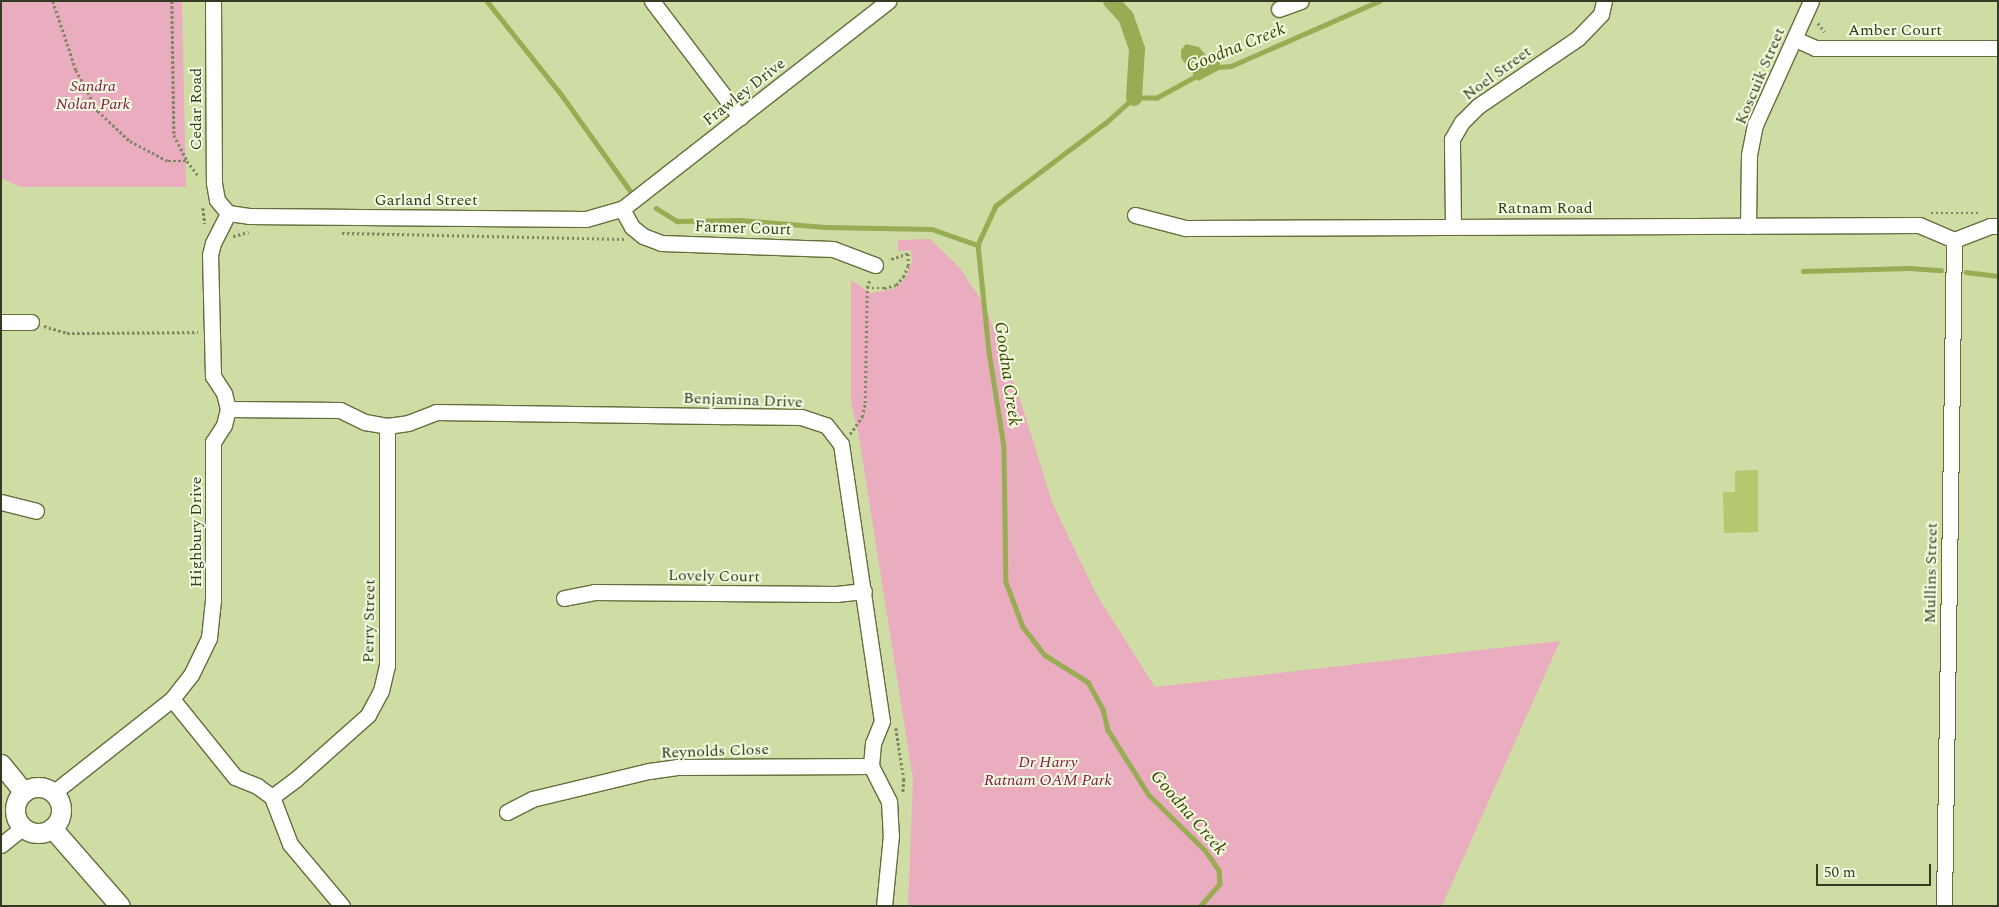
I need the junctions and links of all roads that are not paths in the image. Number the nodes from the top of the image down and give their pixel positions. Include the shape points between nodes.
1 (213, 1) edge
2 (652, 1) edge
3 (888, 1) edge
4 (1301, 1) edge
5 (1604, 1) edge
6 (1812, 1) edge
7 (1279, 9) dead end
8 (1794, 39) junction
9 (1998, 48) edge
10 (740, 118) junction
11 (622, 209) junction
12 (228, 213) junction
13 (1136, 215) dead end
14 (1453, 225) junction
15 (1748, 226) junction
16 (1998, 226) edge
17 (1954, 240) junction
18 (875, 265) road end
19 (1, 322) edge
20 (31, 322) road end
21 (228, 409) junction
22 (387, 426) junction
23 (1, 502) edge
24 (36, 511) dead end
25 (864, 590) junction
26 (564, 598) dead end
27 (172, 699) junction
28 (1, 764) edge
29 (871, 766) junction
30 (24, 792) junction
31 (53, 793) junction
32 (272, 796) junction
33 (507, 812) dead end
34 (23, 827) junction
35 (52, 828) junction
36 (1, 845) edge
37 (120, 906) edge
38 (342, 906) edge
39 (884, 906) edge
40 (1944, 906) edge

1 - 12 street, Cedar Road via 214,183 217,200
2 - 10 street
3 - 10 street, Frawley Drive
4 - 7 street
5 - 14 street, Noel Street via 1601,14 1578,38 1478,106 1462,122 1452,139
6 - 8 street, Koscuik Street
8 - 9 street, Amber Court via 1814,48
8 - 15 street, Koscuik Street via 1755,125 1749,155
10 - 11 street, Frawley Drive
11 - 12 street, Garland Street via 586,219 249,216
11 - 18 street, Farmer Court via 632,227 643,236 661,243 833,249
12 - 21 street via 210,255 213,376 224,393
13 - 14 street, Ratnam Road via 1185,228
14 - 15 street, Ratnam Road
15 - 17 street, Ratnam Road via 1919,225
16 - 17 street
17 - 40 street, Mullins Street
19 - 20 street
21 - 22 street, Benjamina Drive via 340,410 365,422
21 - 27 street, Highbury Drive via 224,425 213,442 214,576 209,638 191,675
22 - 25 street, Benjamina Drive via 408,423 436,412 801,417 826,425 841,444
22 - 32 street, Perry Street via 387,666 381,691 368,715
23 - 24 street
25 - 26 street, Lovely Court via 836,594 594,592
25 - 29 street via 882,721 873,744
27 - 31 street, Highbury Drive
27 - 32 street via 235,777
28 - 30 street
29 - 33 street, Reynolds Close via 677,767 532,800
29 - 39 street via 889,800 891,835
30 - 31 street via 37,787
30 - 34 street via 16,806 18,821
31 - 35 street via 61,809
32 - 38 street via 290,844
34 - 35 street via 37,833
34 - 36 street
35 - 37 street

